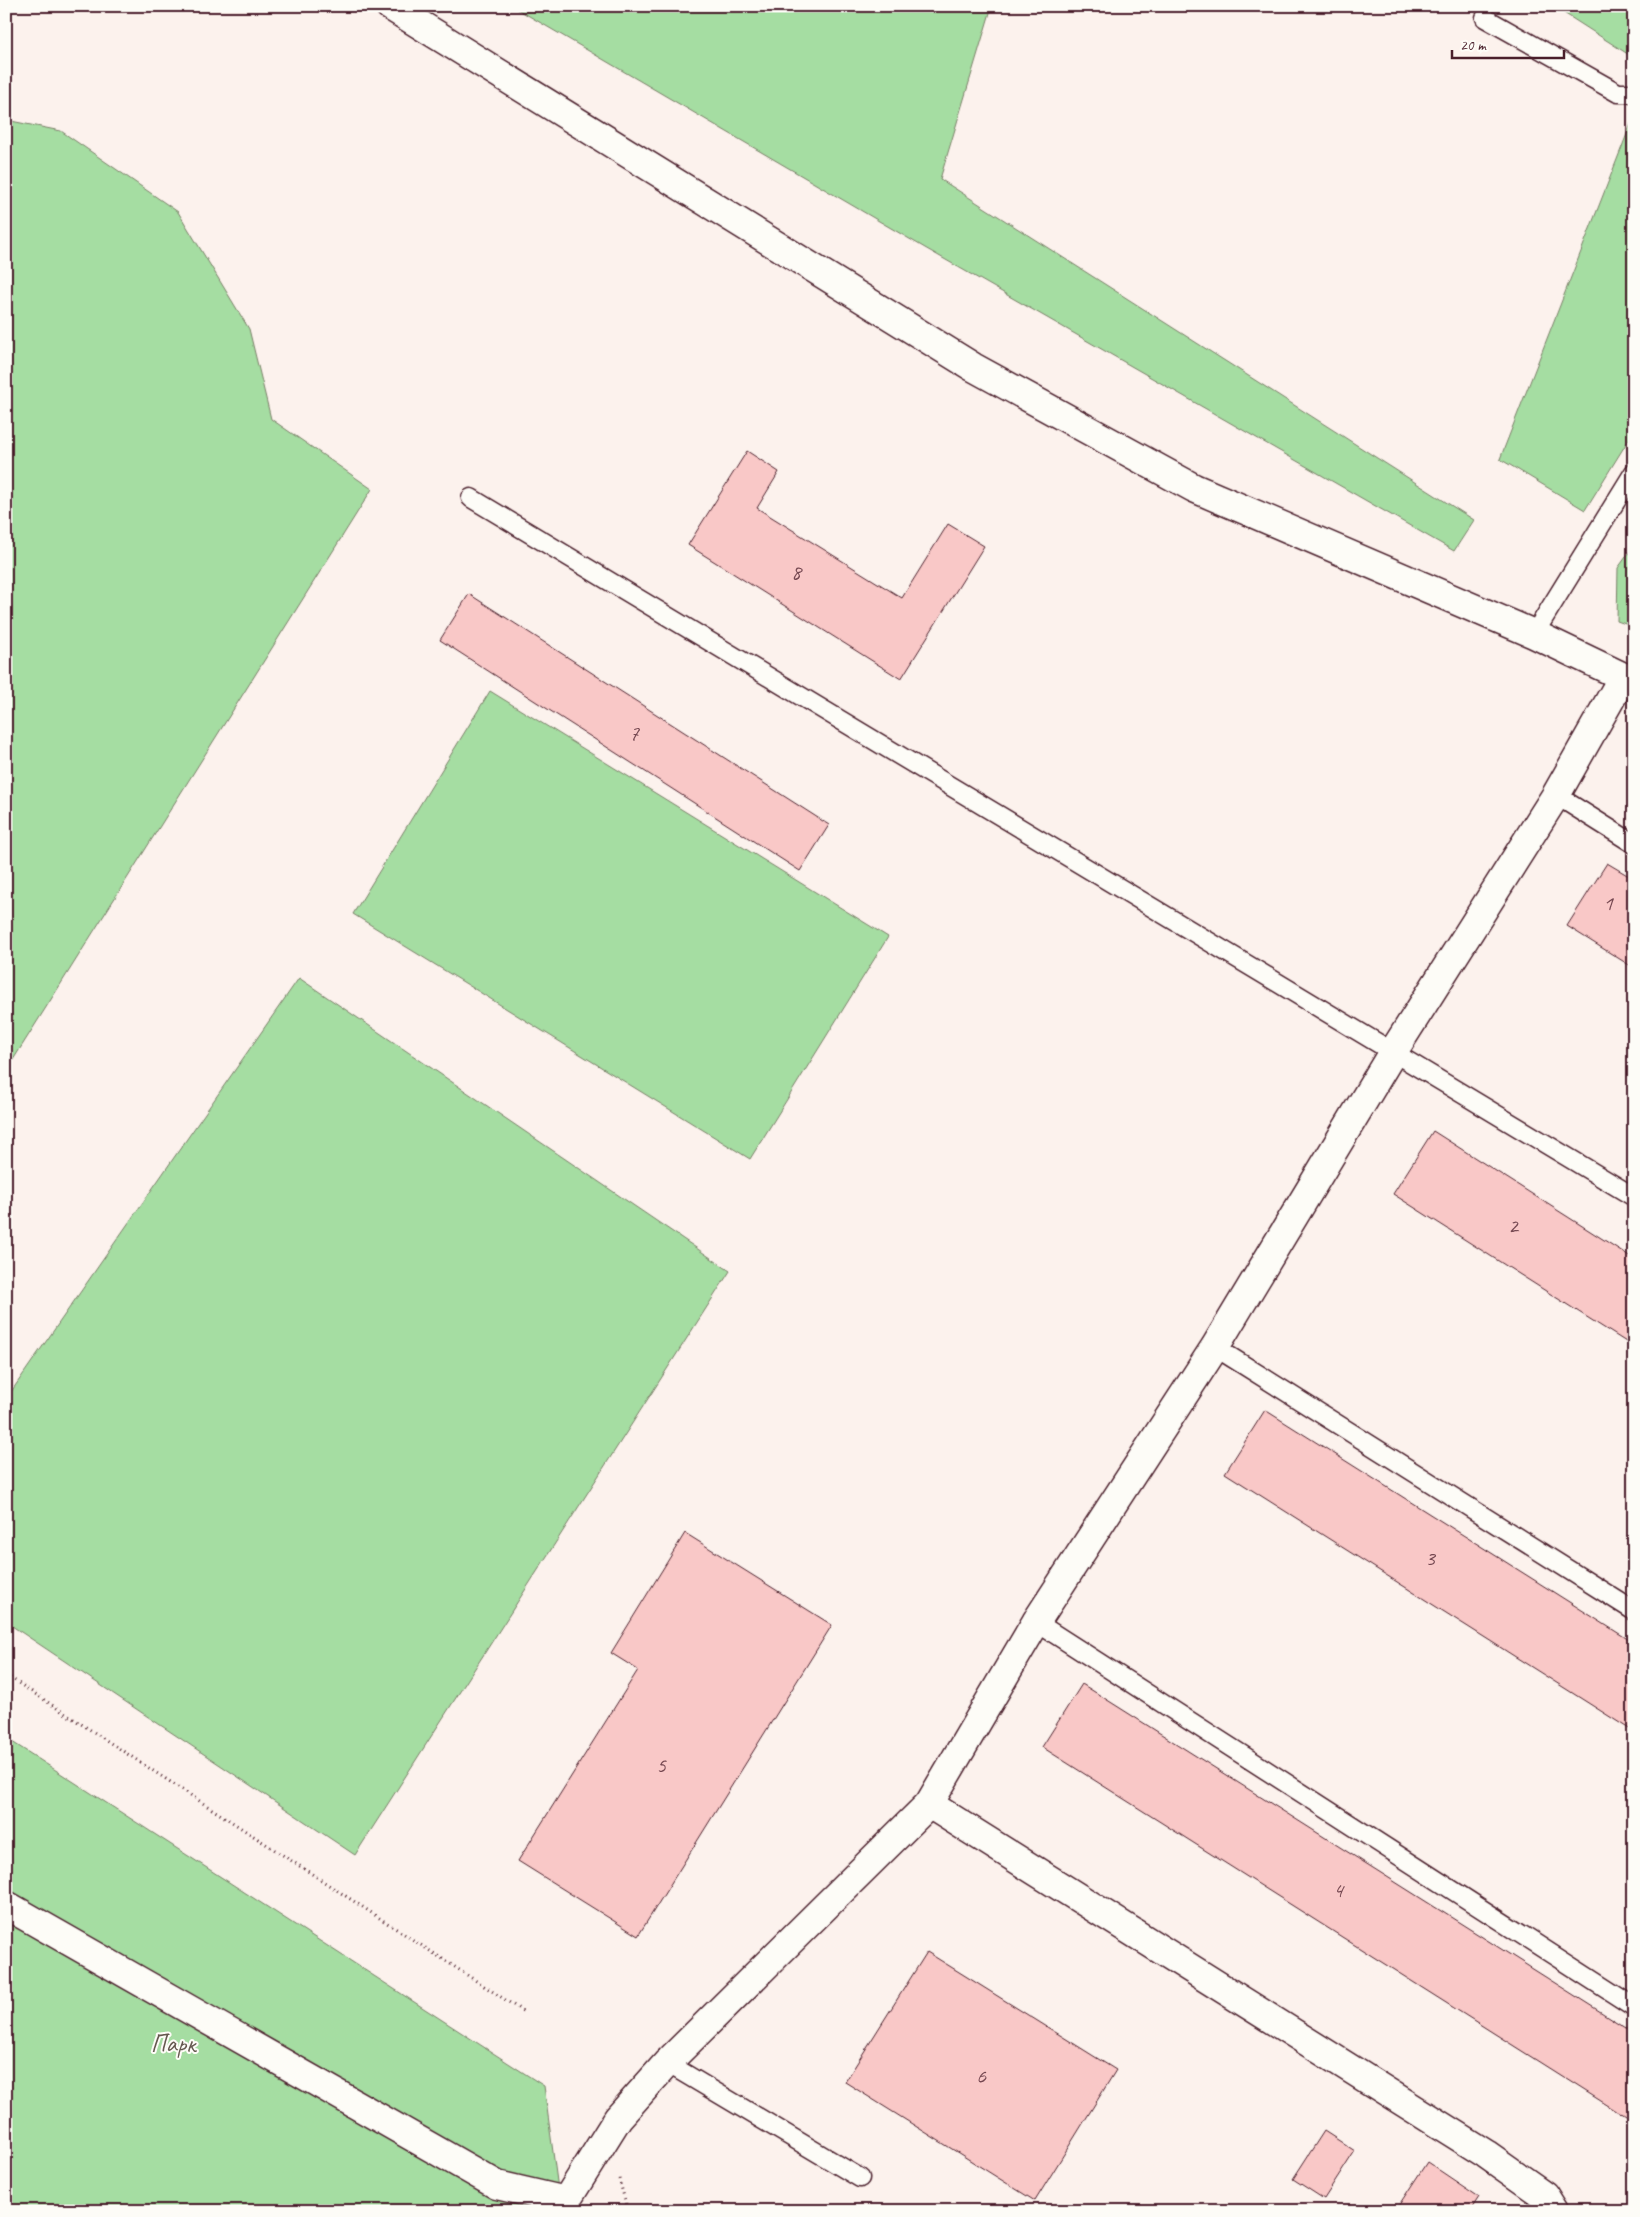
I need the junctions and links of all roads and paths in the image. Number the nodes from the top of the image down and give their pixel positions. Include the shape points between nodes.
1 (390, 6) edge
2 (1485, 18) dead end
3 (1634, 93) edge
4 (1634, 472) edge
5 (471, 498) dead end
6 (1534, 634) junction
7 (1629, 680) edge
8 (1556, 795) junction
9 (1634, 844) edge
10 (1393, 1052) junction
11 (1634, 1198) edge
12 (1215, 1347) junction
13 (1634, 1611) edge
14 (1036, 1622) junction
15 (6, 1675) edge
16 (929, 1804) junction
17 (6, 1904) edge
18 (1634, 2007) edge
19 (524, 2012) dead end
20 (667, 2063) junction
21 (619, 2178) dead end
22 (860, 2178) dead end
23 (628, 2211) edge
24 (1554, 2211) edge

1 - 6 street via 973,368 1194,488
2 - 3 lane via 1618,94
4 - 6 lane
5 - 10 lane
6 - 7 street
7 - 8 street
8 - 9 lane
8 - 10 street
10 - 11 lane
10 - 12 street
12 - 13 lane
12 - 14 street
14 - 16 street
14 - 18 lane
15 - 19 path
16 - 20 street
16 - 24 street via 1486,2154 1544,2195
17 - 20 street via 497,2185 566,2201 618,2118
20 - 22 lane
21 - 23 path

